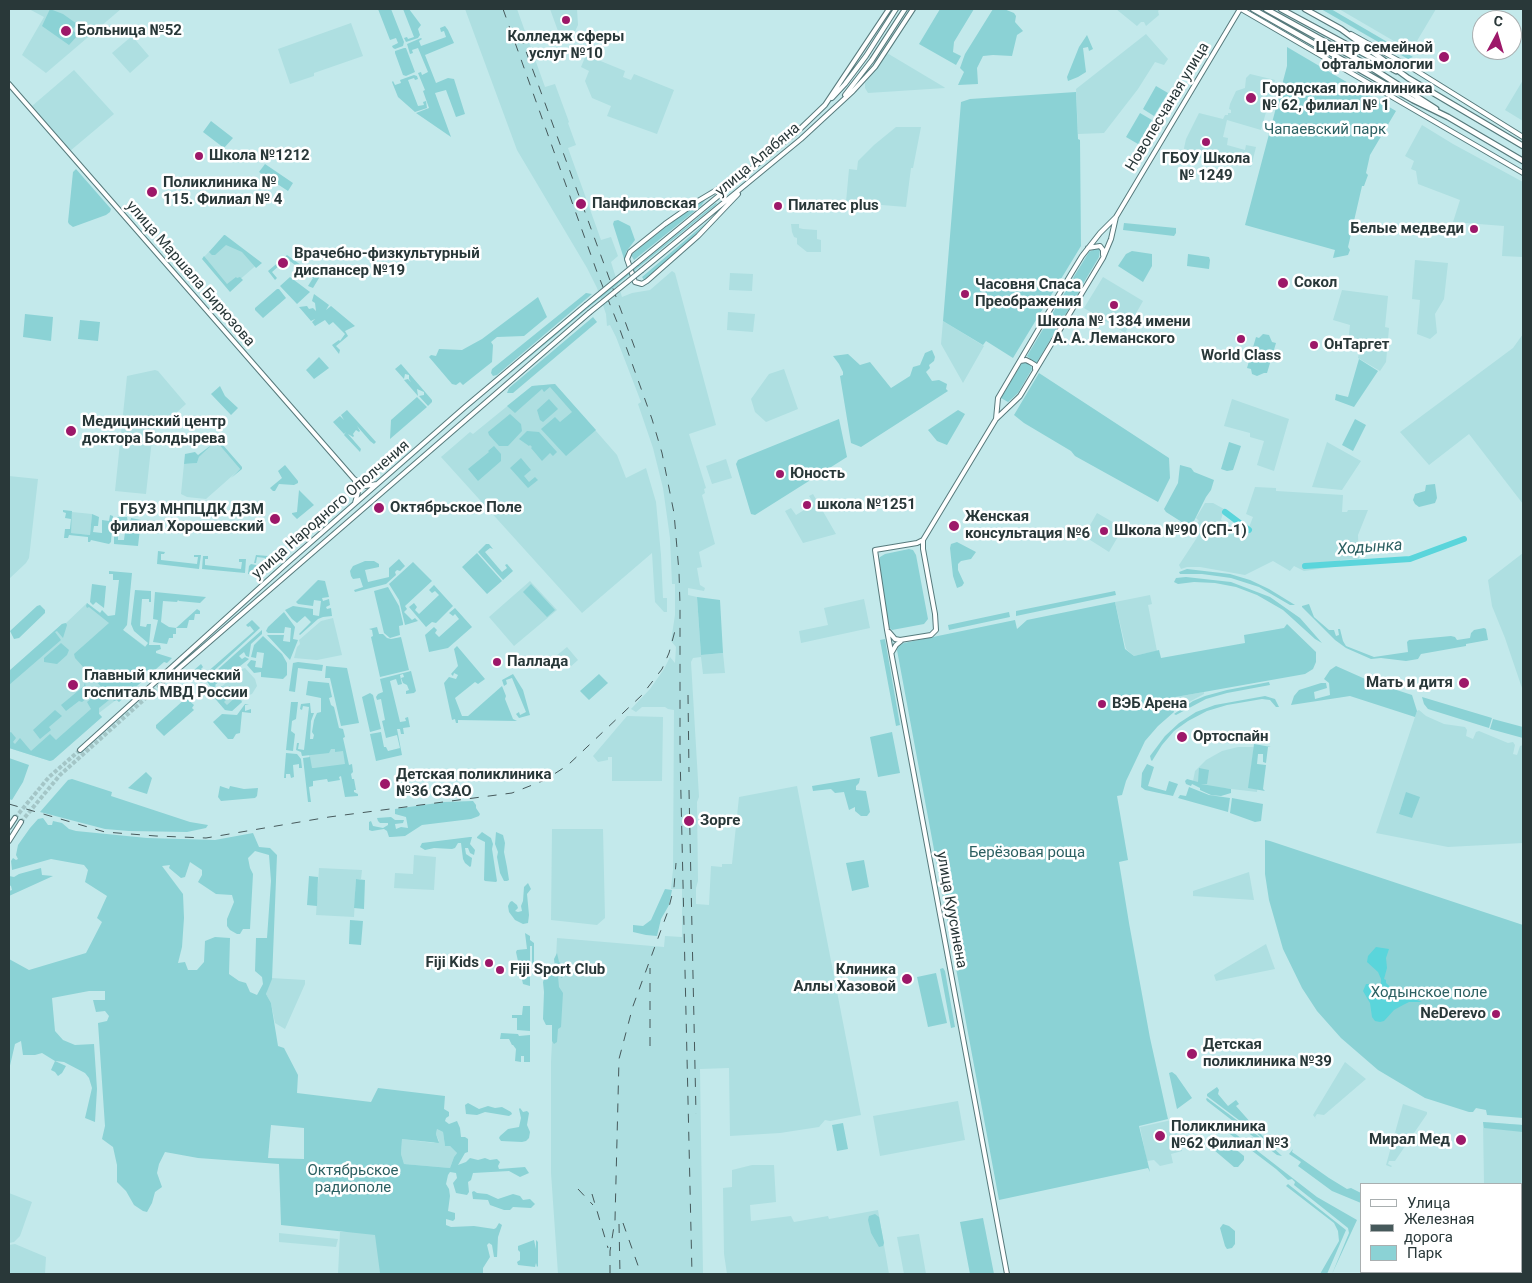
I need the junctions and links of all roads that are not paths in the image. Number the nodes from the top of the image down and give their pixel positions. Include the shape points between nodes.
1 (889, 9) edge
2 (896, 9) edge
3 (905, 9) edge
4 (913, 9) edge
5 (1241, 9) edge
6 (1252, 9) edge
7 (1266, 9) edge
8 (1281, 9) edge
9 (1305, 9) edge
10 (1341, 29) junction
11 (1408, 78) junction
12 (9, 84) edge
13 (842, 99) junction
14 (825, 105) junction
15 (1448, 117) junction
16 (1523, 136) edge
17 (1523, 146) edge
18 (1523, 161) edge
19 (747, 172) junction
20 (1523, 173) edge
21 (752, 180) junction
22 (1116, 217) junction
23 (1088, 248) junction
24 (1103, 258) junction
25 (1020, 361) junction
26 (1035, 372) junction
27 (501, 377) joint
28 (505, 385) joint
29 (996, 419) junction
30 (354, 479) junction
31 (379, 484) junction
32 (354, 505) junction
33 (924, 540) junction
34 (914, 544) junction
35 (924, 554) junction
36 (888, 630) junction
37 (902, 640) junction
38 (892, 652) junction
39 (177, 670) tunnel mouth
40 (80, 750) tunnel mouth
41 (15, 818) tunnel mouth
42 (21, 822) tunnel mouth
43 (9, 827) edge
44 (9, 841) edge
45 (1007, 1274) edge

1 - 14 main road, улица Алабяна
2 - 14 main road via 855,71
3 - 13 main road
4 - 13 main road, улица Алабяна via 875,67
5 - 20 main road
5 - 22 main road, Новопесчаная улица
6 - 15 main road
7 - 15 main road via 1364,63
8 - 11 main road
9 - 10 main road
10 - 11 main road
10 - 16 main road
11 - 17 main road
12 - 30 main road, улица Маршала Бирюзова
13 - 21 main road, улица Алабяна
14 - 19 main road, улица Алабяна
15 - 18 main road
19 - 21 main road via 698,201 630,252 627,259 635,282 642,284 648,280
19 - 27 main road, улица Алабяна, bridge
21 - 28 main road, улица Алабяна, bridge
22 - 23 main road, Новопесчаная улица
22 - 24 main road, Новопесчаная улица
23 - 24 main road via 1100,246
23 - 25 main road, Новопесчаная улица
24 - 26 main road, Новопесчаная улица
25 - 26 main road via 1026,360 1035,365
25 - 29 main road, Новопесчаная улица via 998,398
26 - 29 main road, Новопесчаная улица via 1020,396
27 - 31 main road, улица Народного Ополчения
28 - 39 main road, улица Народного Ополчения
29 - 33 main road
30 - 31 main road via 365,486
30 - 32 main road via 358,492
31 - 32 main road, улица Народного Ополчения
32 - 40 main road, улица Народного Ополчения
33 - 34 main road
33 - 35 main road
34 - 35 main road
34 - 36 main road, улица Куусинена via 875,550
35 - 37 main road via 937,629 931,635
36 - 37 main road via 895,639
36 - 38 main road, улица Куусинена
37 - 38 main road
38 - 45 main road, улица Куусинена
41 - 43 main road
42 - 44 main road

